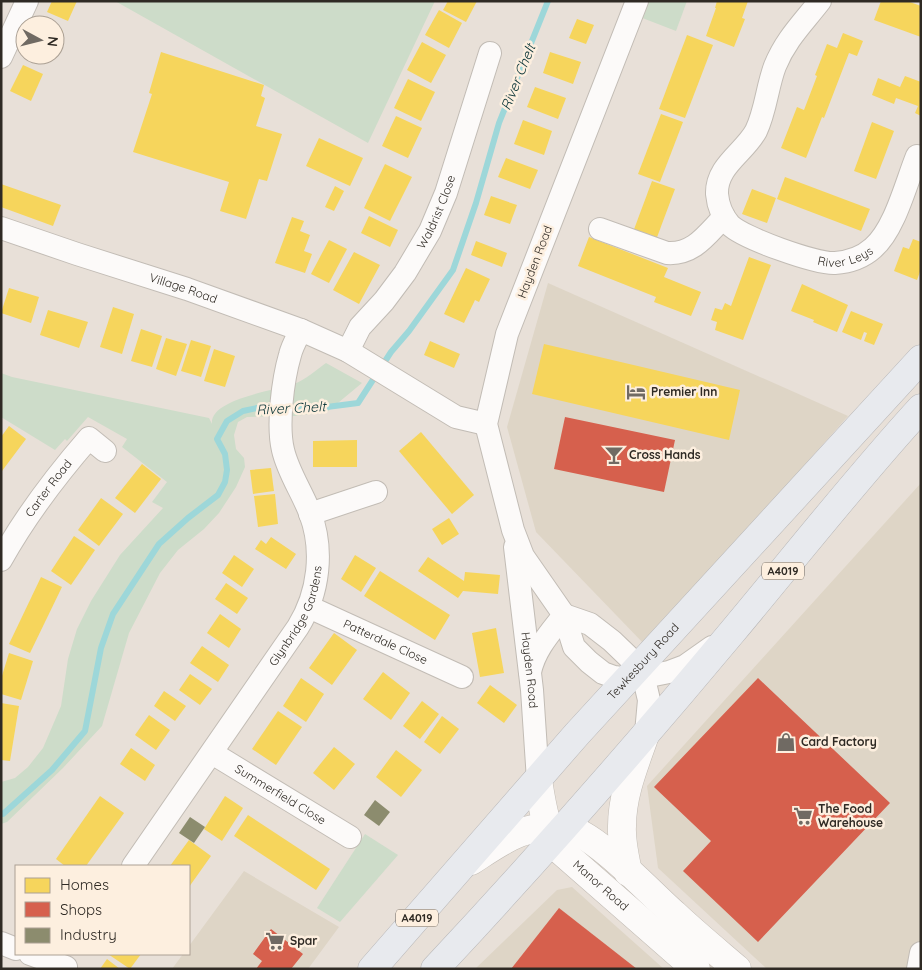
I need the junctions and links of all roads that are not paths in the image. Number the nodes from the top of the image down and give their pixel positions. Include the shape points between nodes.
1 (637, 1) edge
2 (820, 1) edge
3 (15, 12) edge
4 (490, 53) dead end
5 (1, 57) edge
6 (917, 156) dead end
7 (724, 217) junction
8 (1, 228) edge
9 (600, 229) dead end
10 (301, 330) junction
11 (355, 356) junction
12 (921, 359) edge
13 (921, 408) edge
14 (486, 424) junction
15 (105, 451) dead end
16 (376, 492) dead end
17 (310, 514) junction
18 (513, 530) junction
19 (1, 560) edge
20 (309, 607) junction
21 (564, 615) junction
22 (732, 633) junction
23 (637, 674) junction
24 (530, 675) junction
25 (462, 677) dead end
26 (646, 733) junction
27 (212, 753) junction
28 (538, 780) junction
29 (555, 831) junction
30 (350, 837) dead end
31 (134, 865) edge
32 (462, 867) junction
33 (628, 872) junction
34 (1, 943) edge
35 (15, 948) edge
36 (921, 953) edge
37 (34, 955) edge
38 (68, 963) edge
39 (372, 969) edge
40 (435, 969) edge
41 (696, 969) edge
42 (737, 969) edge
43 (918, 969) edge

1 - 14 street, Hayden Road via 507,334
2 - 7 street via 783,48 774,67 755,133 722,172 717,192
3 - 5 street
4 - 11 street, Waldrist Close via 434,222 405,273 360,327
6 - 7 street, River Leys via 889,228 873,248 850,261 823,263 810,260 743,234
7 - 9 street via 694,247 677,254
8 - 10 street, Village Road
10 - 11 street, Village Road
10 - 17 street, Glynbridge Gardens via 290,354 283,389 281,433 283,450
11 - 14 street, Village Road via 456,417
12 - 23 highway, Tewkesbury Road / A4019
13 - 22 highway, A4019 via 884,448
14 - 18 street, Hayden Road
15 - 19 street, Carter Road via 89,438 36,504
16 - 17 street
17 - 20 street, Glynbridge Gardens via 318,560
18 - 21 street, Hayden Road via 523,556
18 - 24 street, Hayden Road
20 - 25 street, Patterdale Close
20 - 27 street, Glynbridge Gardens
21 - 23 street via 590,624 612,640
21 - 23 street, Hayden Road via 574,647 589,662 603,673
21 - 24 street via 538,648
22 - 23 street, Hayden Road via 685,666 669,672
22 - 26 highway, A4019
23 - 26 street via 649,700
23 - 28 highway, Tewkesbury Road / A4019
24 - 28 street, Hayden Road
26 - 29 highway, A4019
26 - 33 street via 622,813
27 - 30 street, Summerfield Close
27 - 31 street, Glynbridge Gardens
28 - 29 street, Manor Road
28 - 32 highway, Tewkesbury Road / A4019
29 - 32 street via 522,830
29 - 33 street via 584,834
29 - 40 highway, A4019 via 501,898
29 - 41 street, Manor Road via 560,850
32 - 39 highway, Tewkesbury Road / A4019
33 - 42 street
34 - 35 street
36 - 43 street
37 - 38 street

